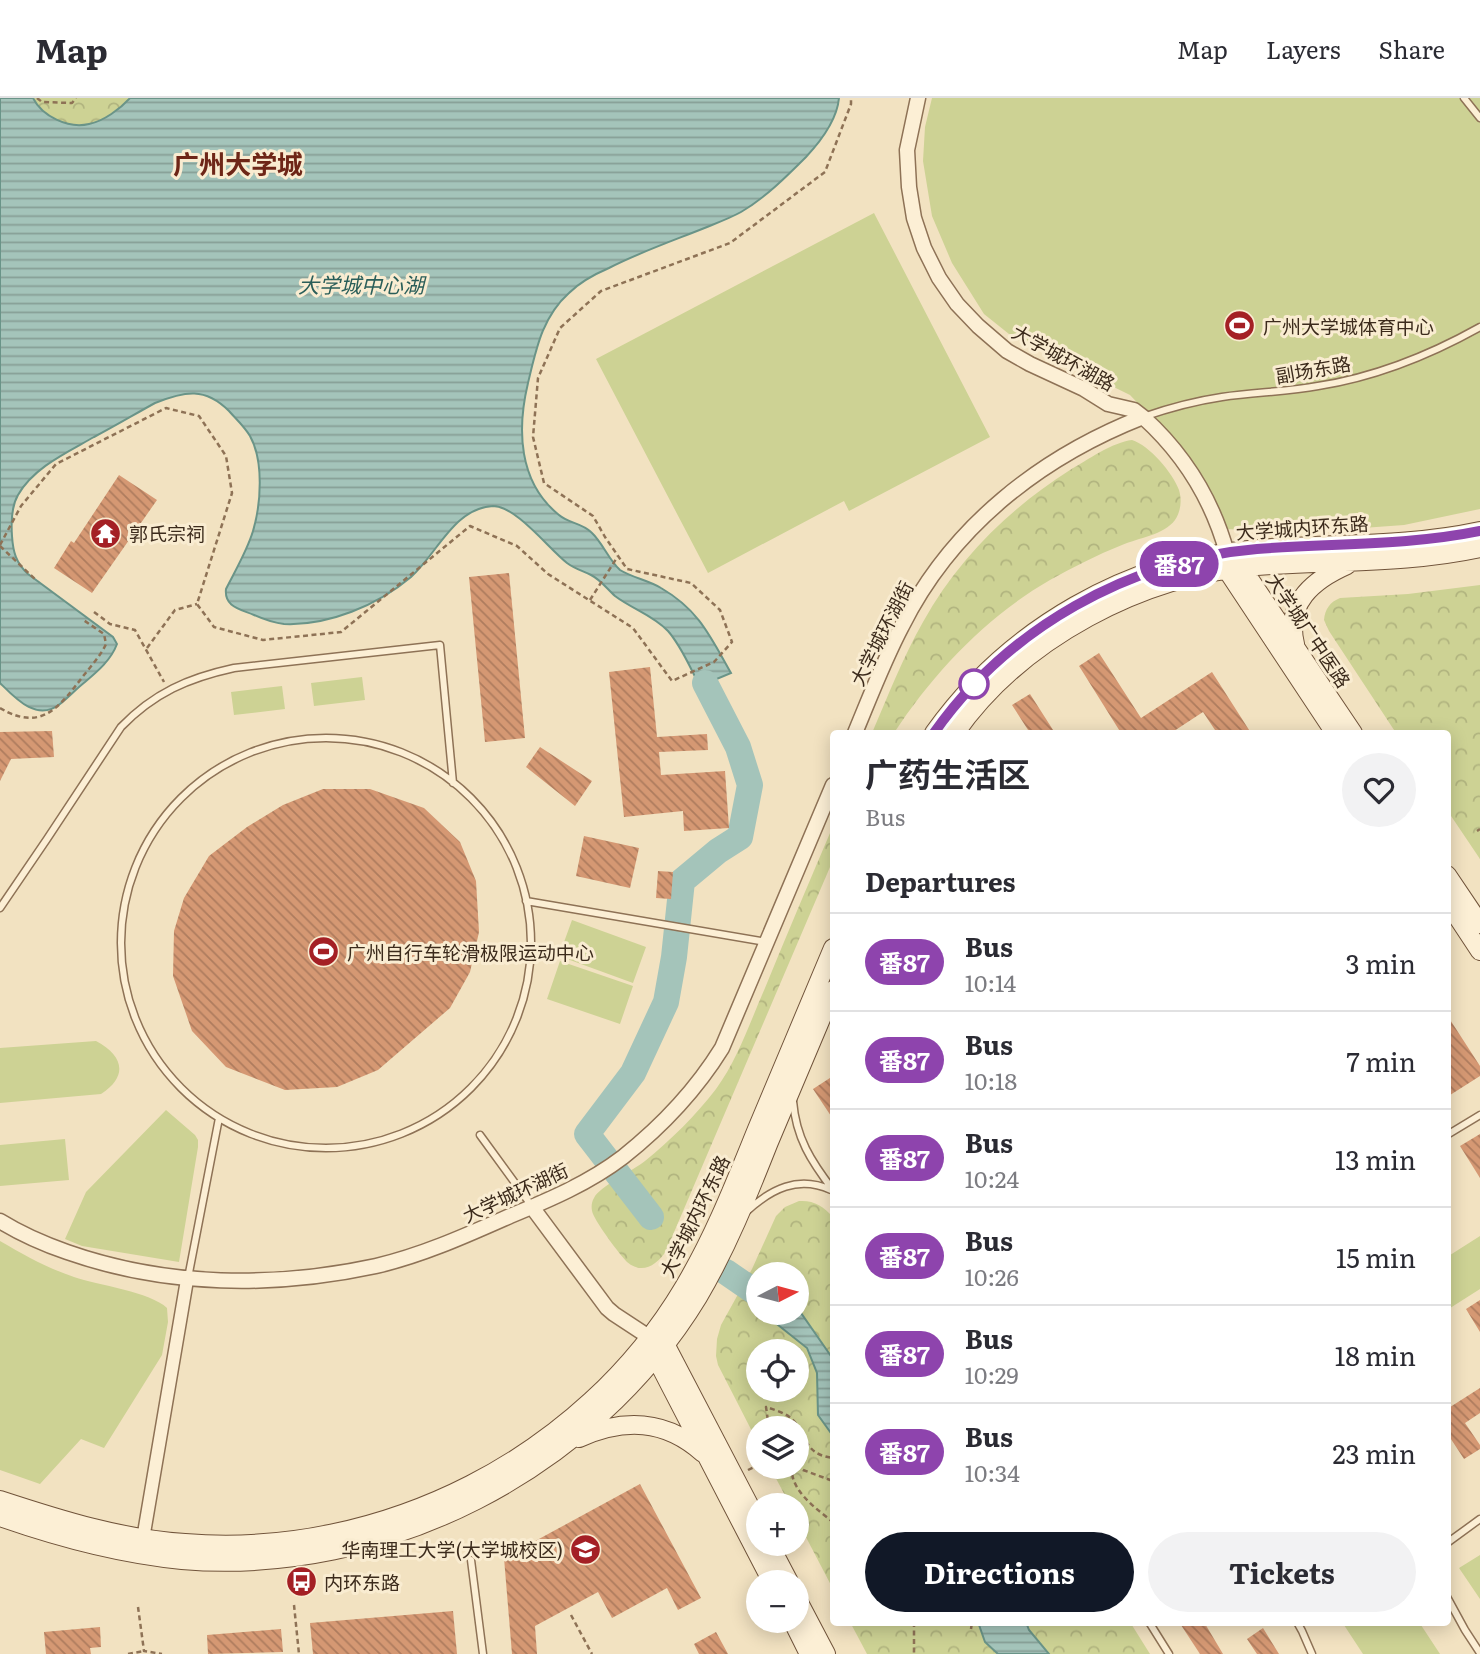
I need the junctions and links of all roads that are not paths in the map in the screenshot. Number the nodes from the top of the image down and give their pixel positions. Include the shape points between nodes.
1 (918, 98) edge
2 (1464, 98) edge
3 (1480, 118) edge
4 (1480, 327) edge
5 (1139, 413) junction
6 (1480, 531) edge
7 (1480, 548) edge
8 (1360, 561) junction
9 (1232, 563) junction
10 (1295, 647) junction
11 (856, 730) edge
12 (936, 730) edge
13 (957, 730) edge
14 (1333, 730) edge
15 (1351, 730) edge
16 (453, 783) junction
17 (830, 792) edge
18 (1451, 881) edge
19 (526, 901) junction
20 (1451, 907) edge
21 (0, 908) edge
22 (1480, 924) edge
23 (768, 943) junction
24 (1480, 951) edge
25 (830, 955) edge
26 (830, 997) edge
27 (794, 1084) junction
28 (1480, 1115) edge
29 (219, 1118) junction
30 (1451, 1133) edge
31 (480, 1135) dead end
32 (830, 1187) edge
33 (830, 1190) edge
34 (532, 1207) junction
35 (0, 1221) edge
36 (735, 1224) junction
37 (187, 1280) junction
38 (657, 1346) junction
39 (566, 1444) junction
40 (707, 1457) junction
41 (0, 1500) edge
42 (746, 1501) edge
43 (0, 1517) edge
44 (1480, 1519) edge
45 (143, 1539) junction
46 (1451, 1540) edge
47 (471, 1560) dead end
48 (766, 1570) edge
49 (1451, 1604) edge
50 (809, 1622) edge
51 (1152, 1626) edge
52 (1300, 1626) edge
53 (798, 1633) edge
54 (1480, 1653) edge
55 (483, 1654) edge
56 (809, 1654) edge
57 (826, 1654) edge
58 (1169, 1654) edge
59 (1312, 1654) edge

1 - 5 street, 大学城环湖路 via 907,150 914,218 939,278 957,304 1007,351 1108,404
2 - 3 lane
4 - 5 lane, 副场东路 via 1366,376
5 - 9 street, 大学城广中医路 via 1190,470
5 - 11 street, 大学城环湖街 via 1044,467 966,535 903,624
6 - 9 main road, 大学城内环东路 via 1416,541 1256,549
7 - 8 main road, 大学城内环东路
8 - 9 main road, 大学城内环东路
8 - 10 main road via 1334,571 1304,594 1294,616
9 - 10 main road, 大学城广中医路
9 - 12 main road, 大学城内环东路 via 1185,562 1135,576 1064,611 996,663
9 - 13 main road, 大学城内环东路 via 1140,592 1073,625 1007,676
9 - 14 main road, 大学城广中医路
10 - 15 main road, 大学城广中医路
16 - 19 lane via 502,838
16 - 21 lane via 440,645 234,668 200,676 168,690 121,727
16 - 29 lane via 420,761 382,746 335,738 300,739 226,764 194,786 161,822 141,856 126,902 122,950 126,985 138,1023 159,1061 181,1088
17 - 23 street, 大学城环湖街
18 - 22 main road
19 - 23 lane
19 - 29 lane via 530,956 516,1020 487,1070 443,1112 388,1139 332,1149 275,1142
20 - 24 main road
23 - 34 street, 大学城环湖街 via 728,1036 706,1073 671,1114 597,1175
25 - 38 main road, 大学城内环东路 via 717,1224
26 - 27 main road, 大学城内环东路
27 - 32 lane via 800,1139
27 - 36 main road, 大学城内环东路
28 - 30 lane
29 - 37 lane
31 - 34 lane
33 - 36 lane via 807,1184 782,1188 761,1199
34 - 37 street, 大学城环湖街 via 449,1243 378,1265 308,1277
34 - 38 street via 607,1308
35 - 37 street, 大学城环湖街 via 88,1259
36 - 38 main road, 大学城内环东路 via 697,1297
37 - 45 street
38 - 39 main road, 大学城内环东路 via 615,1401
38 - 40 main road
38 - 42 main road
38 - 45 main road, 大学城内环东路 via 539,1444 492,1474 414,1510 348,1530 260,1544
39 - 40 main road via 621,1425 645,1425 682,1437
39 - 43 main road, 大学城内环东路 via 508,1483 440,1518 378,1540 298,1557 211,1561 150,1556 72,1541
40 - 48 main road
41 - 45 main road, 大学城内环东路 via 76,1525
44 - 46 lane
47 - 55 lane
49 - 54 lane
50 - 57 main road
51 - 58 lane
52 - 59 lane
53 - 56 main road

